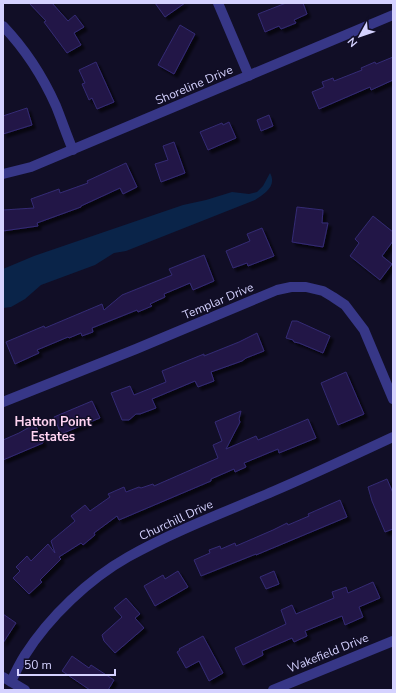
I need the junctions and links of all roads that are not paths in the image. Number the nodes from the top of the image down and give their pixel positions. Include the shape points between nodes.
1 (218, 3) edge
2 (393, 15) edge
3 (3, 26) edge
4 (249, 76) junction
5 (72, 150) junction
6 (3, 174) edge
7 (393, 399) edge
8 (3, 402) edge
9 (393, 437) edge
10 (393, 641) edge
11 (7, 679) edge
12 (25, 690) edge
13 (273, 690) edge

1 - 4 street
2 - 4 street, Shoreline Drive
3 - 5 street via 26,54 42,80 56,106
4 - 5 street, Shoreline Drive
5 - 6 street, Shoreline Drive via 31,167
7 - 8 street, Templar Drive via 364,330 345,306 323,291 291,287 277,290
9 - 11 street, Churchill Drive via 275,491 187,527 112,567 69,602 47,625
10 - 13 street, Wakefield Drive
11 - 12 street

